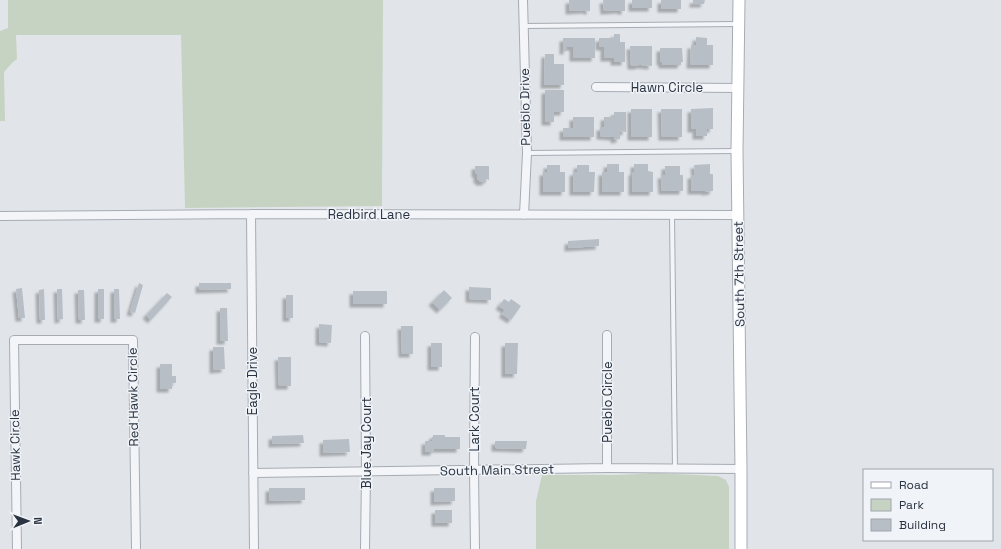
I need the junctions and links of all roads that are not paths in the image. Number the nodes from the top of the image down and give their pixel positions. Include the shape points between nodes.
1 (523, 0) edge
2 (739, 0) edge
3 (739, 24) junction
4 (524, 26) junction
5 (596, 87) dead end
6 (739, 88) junction
7 (738, 151) junction
8 (527, 153) junction
9 (251, 214) junction
10 (524, 215) junction
11 (672, 215) junction
12 (738, 215) junction
13 (0, 216) edge
14 (365, 336) dead end
15 (607, 336) dead end
16 (475, 337) dead end
17 (14, 340) joint
18 (607, 468) junction
19 (675, 469) junction
20 (741, 469) junction
21 (474, 470) junction
22 (366, 472) junction
23 (253, 473) junction
24 (17, 549) edge
25 (136, 549) edge
26 (254, 549) edge
27 (365, 549) edge
28 (475, 549) edge
29 (740, 549) edge

1 - 4 street, Pueblo Drive
2 - 3 main road, South 7th Street
3 - 4 lane
3 - 6 main road, South 7th Street
4 - 8 street, Pueblo Drive
5 - 6 street, Hawn Circle
6 - 7 main road, South 7th Street
7 - 8 lane
7 - 12 main road, South 7th Street
8 - 10 street, Pueblo Drive
9 - 10 street, Redbird Lane
9 - 13 street, Redbird Lane
9 - 23 street, Eagle Drive
10 - 11 street, Redbird Lane
11 - 12 street, Redbird Lane
11 - 19 lane
12 - 20 main road, South 7th Street
14 - 22 street, Blue Jay Court
15 - 18 street, Pueblo Circle
16 - 21 street, Lark Court
17 - 24 street, Hawk Circle
17 - 25 street, Red Hawk Circle via 132,340
18 - 19 street, South Main Street
18 - 21 street, South Main Street
19 - 20 street, South Main Street
20 - 29 main road, South 7th Street
21 - 22 street, South Main Street
21 - 28 street, Lark Court
22 - 23 street, South Main Street
22 - 27 street, Blue Jay Court
23 - 26 street, Eagle Drive

